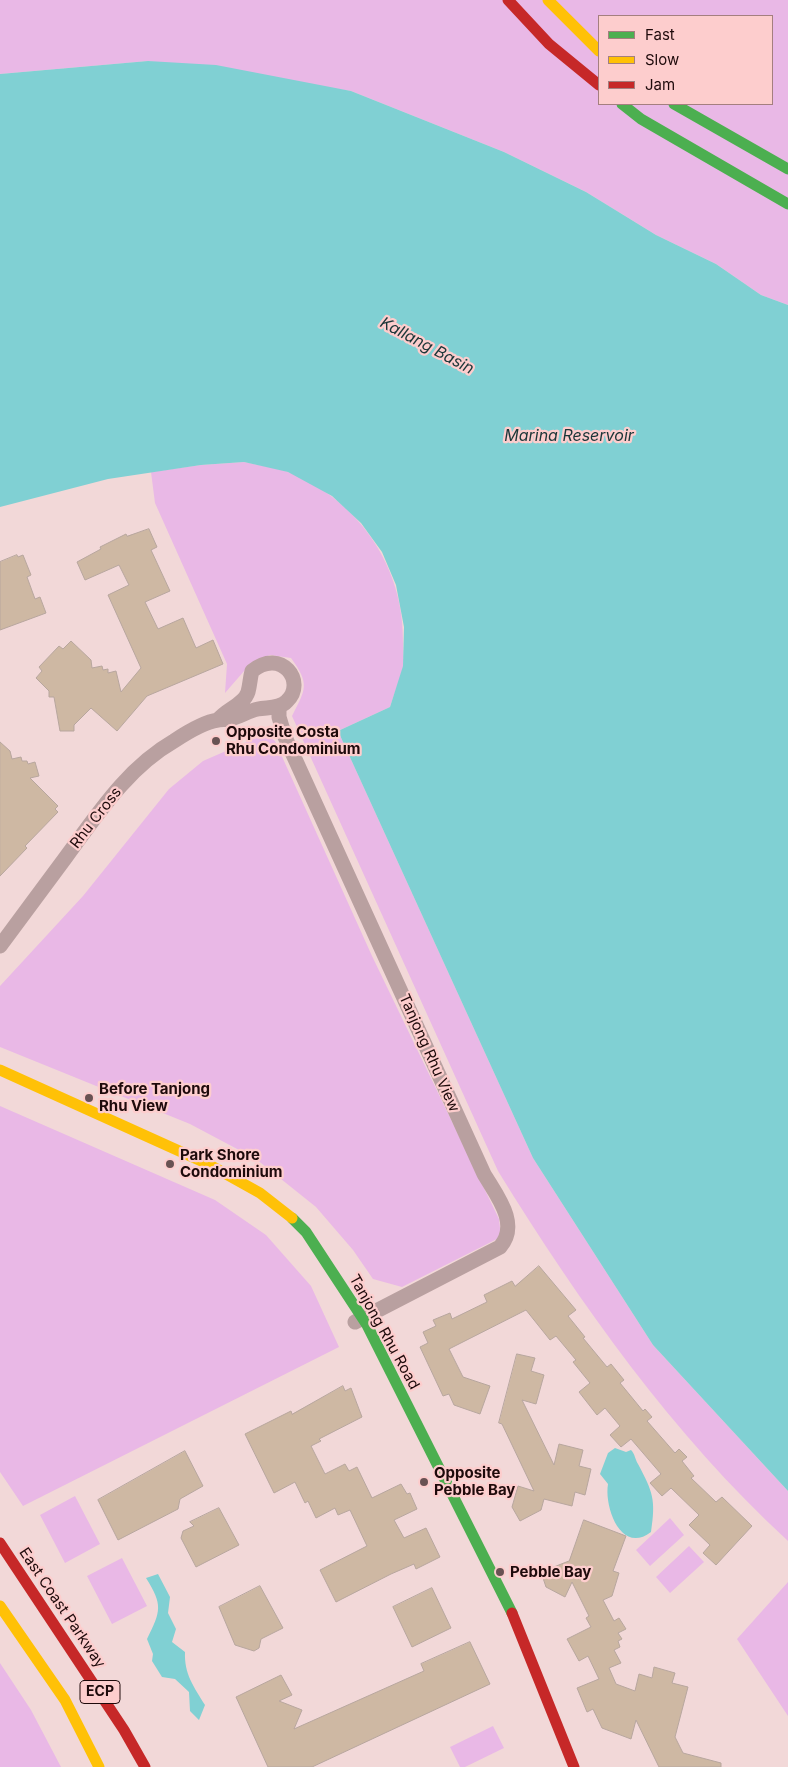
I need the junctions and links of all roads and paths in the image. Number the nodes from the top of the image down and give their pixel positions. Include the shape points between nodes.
1 (508, 0) edge
2 (548, 0) edge
3 (598, 50) edge
4 (598, 84) edge
5 (623, 105) edge
6 (676, 105) edge
7 (788, 169) edge
8 (788, 204) edge
9 (279, 706) junction
10 (218, 720) junction
11 (0, 946) edge
12 (0, 1070) edge
13 (0, 1082) edge
14 (359, 1321) junction
15 (0, 1543) edge
16 (0, 1606) edge
17 (546, 1728) dead end
18 (99, 1767) edge
19 (145, 1767) edge
20 (574, 1767) edge

1 - 4 main road via 549,44
2 - 3 main road
5 - 8 main road
6 - 7 main road
9 - 10 street, Rhu Cross via 249,710 228,720
9 - 10 street, Rhu Cross via 287,701 294,688 291,674 283,665 261,664 252,671 248,694
9 - 14 street, Tanjong Rhu View via 285,737 484,1174 506,1210 509,1230 500,1247
10 - 11 street, Rhu Cross via 149,756 130,775 107,801
12 - 14 main road, Tanjong Rhu Road via 116,1119 253,1186 306,1232
13 - 14 main road, Tanjong Rhu Road via 201,1171 256,1200 283,1221
14 - 17 main road, Tanjong Rhu Road via 511,1638
14 - 20 main road, Tanjong Rhu Road via 508,1603
15 - 19 main road, East Coast Parkway / ECP
16 - 18 main road, ECP via 65,1700

